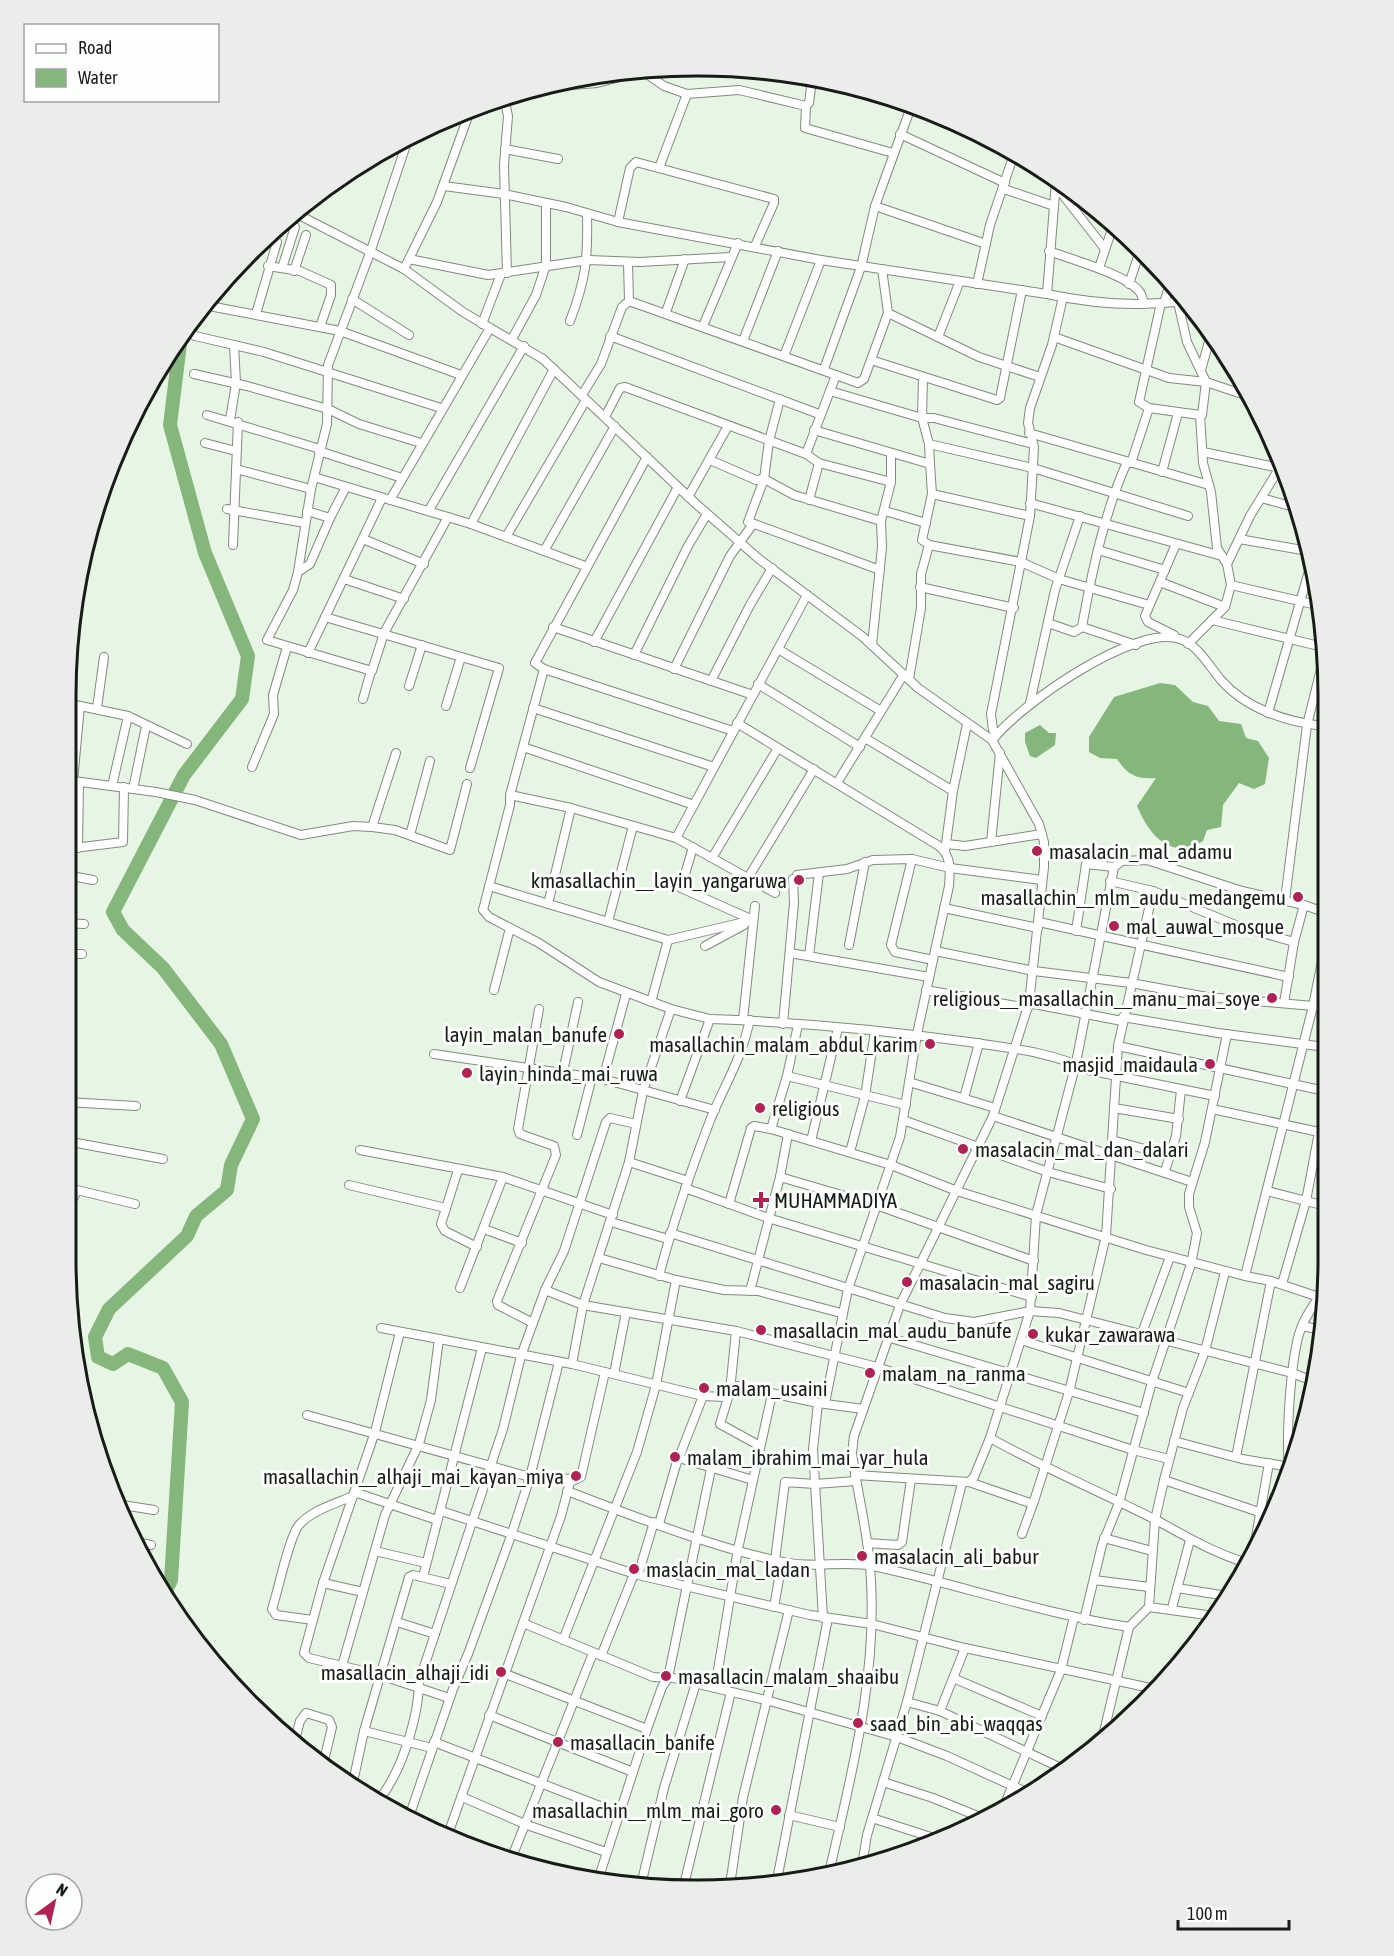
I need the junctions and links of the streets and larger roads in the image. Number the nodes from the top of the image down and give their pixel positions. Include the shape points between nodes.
1 (655, 78) edge
2 (811, 87) edge
3 (687, 94) junction
4 (806, 106) junction
5 (506, 107) edge
6 (908, 114) edge
7 (466, 121) edge
8 (900, 134) junction
9 (505, 149) junction
10 (404, 150) edge
11 (893, 153) junction
12 (558, 159) dead end
13 (1011, 163) edge
14 (659, 168) junction
15 (444, 186) junction
16 (1004, 186) junction
17 (1055, 191) edge
18 (504, 194) junction
19 (1068, 200) edge
20 (546, 203) junction
21 (875, 206) junction
22 (1054, 206) junction
23 (587, 214) junction
24 (303, 218) edge
25 (618, 222) junction
26 (295, 227) dead end
27 (1110, 234) edge
28 (306, 235) dead end
29 (276, 242) dead end
30 (738, 243) junction
31 (986, 244) junction
32 (755, 246) junction
33 (1105, 249) junction
34 (778, 251) junction
35 (1048, 251) junction
36 (370, 253) junction
37 (731, 257) junction
38 (409, 259) junction
39 (685, 259) junction
40 (1137, 259) edge
41 (588, 260) junction
42 (821, 260) junction
43 (627, 262) junction
44 (546, 265) junction
45 (268, 266) junction
46 (861, 267) junction
47 (282, 268) junction
48 (1099, 268) junction
49 (404, 269) junction
50 (882, 269) junction
51 (294, 270) junction
52 (504, 274) junction
53 (960, 281) junction
54 (977, 284) junction
55 (1129, 284) junction
56 (1022, 290) junction
57 (1167, 291) edge
58 (1047, 294) junction
59 (1063, 297) junction
60 (352, 299) junction
61 (629, 301) junction
62 (1175, 302) edge
63 (1162, 303) junction
64 (1144, 304) junction
65 (215, 307) edge
66 (1182, 311) edge
67 (666, 312) junction
68 (888, 313) junction
69 (256, 314) junction
70 (570, 321) dead end
71 (486, 326) junction
72 (703, 326) junction
73 (320, 327) junction
74 (340, 331) junction
75 (409, 335) dead end
76 (195, 336) dead end
77 (610, 336) junction
78 (938, 337) junction
79 (1054, 337) junction
80 (512, 339) junction
81 (743, 341) junction
82 (234, 345) junction
83 (1208, 345) edge
84 (524, 346) junction
85 (784, 356) junction
86 (871, 360) junction
87 (1007, 366) junction
88 (554, 369) junction
89 (824, 369) junction
90 (1146, 370) junction
91 (1201, 370) junction
92 (328, 372) junction
93 (194, 375) dead end
94 (461, 375) junction
95 (836, 375) junction
96 (923, 377) junction
97 (1040, 377) junction
98 (1206, 382) junction
99 (236, 383) junction
100 (830, 392) junction
101 (1236, 393) edge
102 (584, 398) junction
103 (780, 399) junction
104 (441, 408) junction
105 (1149, 408) junction
106 (328, 409) junction
107 (1178, 413) junction
108 (819, 414) junction
109 (207, 415) dead end
110 (1200, 415) junction
111 (605, 417) junction
112 (922, 418) junction
113 (234, 421) junction
114 (615, 426) junction
115 (728, 426) junction
116 (814, 430) junction
117 (1029, 433) junction
118 (769, 441) junction
119 (205, 443) dead end
120 (422, 443) junction
121 (929, 444) junction
122 (1033, 444) junction
123 (320, 450) junction
124 (236, 451) junction
125 (1203, 452) junction
126 (891, 453) junction
127 (806, 454) junction
128 (647, 457) junction
129 (710, 460) junction
130 (1129, 462) junction
131 (819, 463) junction
132 (930, 464) junction
133 (1272, 464) edge
134 (1032, 468) junction
135 (236, 469) junction
136 (1162, 472) junction
137 (1276, 475) edge
138 (314, 477) junction
139 (402, 478) junction
140 (764, 478) junction
141 (891, 482) junction
142 (1209, 485) junction
143 (346, 487) junction
144 (678, 487) junction
145 (311, 489) junction
146 (1114, 491) junction
147 (932, 494) junction
148 (688, 497) junction
149 (1262, 498) junction
150 (386, 499) junction
151 (809, 500) junction
152 (1030, 503) junction
153 (1287, 504) edge
154 (230, 509) junction
155 (429, 510) junction
156 (307, 511) junction
157 (885, 511) junction
158 (707, 514) junction
159 (1030, 516) junction
160 (1080, 516) junction
161 (1188, 516) dead end
162 (448, 517) junction
163 (330, 518) junction
164 (881, 521) junction
165 (748, 522) junction
166 (1105, 522) junction
167 (305, 523) junction
168 (926, 523) junction
169 (471, 524) junction
170 (506, 537) junction
171 (363, 539) junction
172 (1239, 539) junction
173 (739, 541) junction
174 (1176, 544) junction
175 (233, 545) dead end
176 (929, 545) junction
177 (1098, 550) junction
178 (1299, 550) edge
179 (544, 551) junction
180 (1221, 556) junction
181 (1021, 562) junction
182 (424, 564) junction
183 (1227, 564) junction
184 (585, 566) junction
185 (772, 568) junction
186 (880, 570) junction
187 (1165, 570) junction
188 (298, 572) junction
189 (1306, 578) edge
190 (344, 579) junction
191 (1059, 579) junction
192 (1160, 582) junction
193 (1231, 585) junction
194 (1089, 586) junction
195 (920, 587) junction
196 (807, 595) junction
197 (404, 599) junction
198 (1299, 599) junction
199 (1310, 603) edge
200 (1149, 605) junction
201 (1225, 607) junction
202 (1014, 608) junction
203 (325, 617) junction
204 (1212, 620) junction
205 (1048, 623) junction
206 (553, 627) junction
207 (1082, 627) junction
208 (384, 633) junction
209 (1289, 639) junction
210 (1184, 641) junction
211 (594, 642) junction
212 (422, 645) junction
213 (872, 645) junction
214 (1136, 645) junction
215 (1315, 645) edge
216 (287, 647) junction
217 (778, 649) junction
218 (308, 653) junction
219 (634, 655) junction
220 (104, 657) dead end
221 (461, 657) junction
222 (544, 669) junction
223 (674, 669) junction
224 (371, 671) junction
225 (906, 677) junction
226 (711, 681) junction
227 (758, 684) junction
228 (1317, 685) edge
229 (409, 686) dead end
230 (753, 695) junction
231 (363, 699) dead end
232 (1030, 703) junction
233 (77, 705) edge
234 (80, 706) junction
235 (446, 706) dead end
236 (97, 708) junction
237 (533, 708) junction
238 (881, 711) junction
239 (1268, 713) junction
240 (128, 716) junction
241 (737, 723) junction
242 (967, 724) junction
243 (1308, 725) junction
244 (146, 726) junction
245 (1318, 726) edge
246 (733, 731) junction
247 (994, 737) junction
248 (77, 738) edge
249 (865, 738) junction
250 (187, 744) dead end
251 (523, 747) junction
252 (860, 747) junction
253 (778, 748) junction
254 (1000, 752) junction
255 (396, 753) dead end
256 (430, 761) dead end
257 (252, 767) dead end
258 (714, 767) junction
259 (470, 768) dead end
260 (814, 769) junction
261 (77, 782) edge
262 (837, 783) junction
263 (467, 784) dead end
264 (112, 786) junction
265 (124, 788) junction
266 (133, 789) junction
267 (953, 791) junction
268 (510, 795) junction
269 (694, 805) junction
270 (571, 808) junction
271 (633, 826) junction
272 (372, 827) junction
273 (1042, 834) junction
274 (77, 835) edge
275 (410, 835) junction
276 (676, 838) junction
277 (991, 842) junction
278 (693, 847) junction
279 (78, 848) joint
280 (946, 848) junction
281 (712, 858) junction
282 (912, 859) junction
283 (865, 862) junction
284 (1114, 867) junction
285 (950, 868) junction
286 (819, 873) junction
287 (77, 877) edge
288 (748, 878) junction
289 (93, 880) dead end
290 (1042, 880) junction
291 (1110, 881) junction
292 (489, 886) junction
293 (681, 888) junction
294 (1153, 891) junction
295 (775, 893) dead end
296 (1285, 900) junction
297 (548, 904) junction
298 (1304, 905) junction
299 (755, 906) dead end
300 (944, 908) junction
301 (1318, 910) edge
302 (738, 916) dead end
303 (753, 920) junction
304 (608, 922) junction
305 (77, 924) edge
306 (84, 924) dead end
307 (1038, 925) junction
308 (510, 928) junction
309 (1076, 931) junction
310 (1100, 937) junction
311 (668, 940) junction
312 (1294, 942) junction
313 (1140, 943) junction
314 (849, 945) dead end
315 (705, 946) dead end
316 (935, 951) junction
317 (790, 953) junction
318 (77, 954) edge
319 (82, 954) dead end
320 (809, 956) junction
321 (933, 960) junction
322 (1034, 971) junction
323 (929, 977) junction
324 (1289, 977) junction
325 (1092, 979) junction
326 (1318, 979) edge
327 (1131, 983) junction
328 (494, 990) dead end
329 (926, 990) junction
330 (626, 994) junction
331 (578, 1002) dead end
332 (651, 1002) junction
333 (1284, 1003) junction
334 (1029, 1005) junction
335 (1313, 1006) junction
336 (1318, 1006) edge
337 (539, 1009) dead end
338 (671, 1009) junction
339 (1084, 1014) junction
340 (710, 1019) junction
341 (1122, 1019) junction
342 (746, 1020) junction
343 (783, 1024) junction
344 (798, 1025) junction
345 (838, 1028) junction
346 (875, 1031) junction
347 (1227, 1034) junction
348 (917, 1035) junction
349 (979, 1043) junction
350 (1303, 1044) junction
351 (1118, 1046) junction
352 (1318, 1046) edge
353 (1014, 1048) junction
354 (434, 1054) dead end
355 (1076, 1063) junction
356 (530, 1066) junction
357 (1220, 1068) junction
358 (564, 1072) junction
359 (787, 1076) junction
360 (1116, 1076) junction
361 (592, 1077) junction
362 (603, 1079) junction
363 (909, 1082) junction
364 (1293, 1084) junction
365 (824, 1085) junction
366 (1318, 1089) edge
367 (1180, 1090) junction
368 (644, 1091) junction
369 (865, 1096) junction
370 (1215, 1096) junction
371 (964, 1098) junction
372 (680, 1101) junction
373 (77, 1103) edge
374 (906, 1105) junction
375 (136, 1106) dead end
376 (1114, 1108) junction
377 (1212, 1109) junction
378 (715, 1110) junction
379 (994, 1112) junction
380 (1179, 1119) junction
381 (903, 1120) junction
382 (636, 1124) junction
383 (1283, 1125) junction
384 (771, 1129) junction
385 (1318, 1131) edge
386 (788, 1134) junction
387 (578, 1136) dead end
388 (1057, 1138) junction
389 (1112, 1140) junction
390 (810, 1141) junction
391 (77, 1143) edge
392 (980, 1147) junction
393 (1318, 1149) edge
394 (360, 1150) dead end
395 (850, 1152) junction
396 (1111, 1153) junction
397 (1170, 1156) junction
398 (163, 1159) dead end
399 (629, 1162) junction
400 (891, 1165) junction
401 (458, 1170) junction
402 (1165, 1171) junction
403 (1048, 1172) junction
404 (503, 1177) junction
405 (780, 1177) junction
406 (1192, 1182) junction
407 (349, 1185) dead end
408 (687, 1185) junction
409 (1111, 1189) junction
410 (77, 1190) edge
411 (543, 1191) junction
412 (957, 1191) junction
413 (1267, 1191) junction
414 (1306, 1201) junction
415 (135, 1204) dead end
416 (729, 1204) junction
417 (1318, 1204) edge
418 (580, 1205) junction
419 (876, 1205) junction
420 (446, 1208) junction
421 (1036, 1215) junction
422 (612, 1218) junction
423 (768, 1218) junction
424 (484, 1229) junction
425 (938, 1229) junction
426 (669, 1236) junction
427 (1106, 1236) junction
428 (522, 1242) junction
429 (477, 1247) junction
430 (860, 1247) junction
431 (1170, 1257) junction
432 (599, 1258) junction
433 (758, 1260) junction
434 (1034, 1261) junction
435 (1191, 1264) junction
436 (920, 1265) junction
437 (1226, 1272) junction
438 (658, 1276) junction
439 (1245, 1276) junction
440 (676, 1280) junction
441 (1271, 1281) junction
442 (1282, 1284) junction
443 (460, 1288) dead end
444 (848, 1289) junction
445 (545, 1290) junction
446 (750, 1291) junction
447 (1316, 1296) edge
448 (1032, 1297) junction
449 (1316, 1303) edge
450 (583, 1305) junction
451 (900, 1305) junction
452 (1030, 1311) junction
453 (626, 1312) junction
454 (841, 1313) junction
455 (669, 1318) junction
456 (1088, 1320) junction
457 (533, 1323) junction
458 (1302, 1326) junction
459 (381, 1328) dead end
460 (1313, 1328) edge
461 (736, 1331) junction
462 (400, 1332) junction
463 (1142, 1333) junction
464 (887, 1337) junction
465 (439, 1339) junction
466 (1021, 1340) junction
467 (1165, 1340) junction
468 (482, 1348) junction
469 (1204, 1351) junction
470 (834, 1355) junction
471 (521, 1356) junction
472 (1076, 1358) junction
473 (559, 1362) junction
474 (572, 1364) junction
475 (1256, 1364) junction
476 (877, 1367) junction
477 (610, 1373) junction
478 (1292, 1373) junction
479 (1011, 1374) junction
480 (1306, 1378) edge
481 (1152, 1382) junction
482 (656, 1385) junction
483 (730, 1390) junction
484 (1069, 1392) junction
485 (1189, 1393) junction
486 (772, 1394) junction
487 (703, 1396) junction
488 (822, 1403) junction
489 (1000, 1406) junction
490 (863, 1409) junction
491 (1144, 1413) junction
492 (307, 1415) dead end
493 (1058, 1425) junction
494 (375, 1432) junction
495 (990, 1438) junction
496 (1173, 1441) junction
497 (1290, 1441) edge
498 (419, 1444) junction
499 (760, 1446) junction
500 (1133, 1450) junction
501 (456, 1456) junction
502 (1236, 1457) junction
503 (679, 1458) junction
504 (1169, 1459) junction
505 (1269, 1463) junction
506 (491, 1466) junction
507 (1282, 1466) edge
508 (1043, 1468) junction
509 (711, 1469) junction
510 (530, 1477) junction
511 (855, 1478) junction
512 (576, 1479) junction
513 (911, 1479) junction
514 (753, 1480) junction
515 (1164, 1480) junction
516 (965, 1483) junction
517 (815, 1484) junction
518 (567, 1491) junction
519 (353, 1494) junction
520 (1034, 1501) junction
521 (390, 1502) junction
522 (1119, 1503) junction
523 (128, 1506) edge
524 (616, 1509) junction
525 (154, 1510) dead end
526 (441, 1511) junction
527 (1259, 1512) junction
528 (437, 1520) junction
529 (1155, 1520) junction
530 (473, 1521) junction
531 (657, 1523) junction
532 (1257, 1526) edge
533 (512, 1533) junction
534 (1022, 1534) dead end
535 (698, 1536) junction
536 (1104, 1538) junction
537 (1190, 1540) junction
538 (867, 1542) junction
539 (146, 1544) edge
540 (151, 1545) dead end
541 (550, 1546) junction
542 (738, 1549) junction
543 (375, 1551) junction
544 (1152, 1551) junction
545 (594, 1560) junction
546 (1239, 1560) edge
547 (779, 1561) junction
548 (426, 1563) junction
549 (821, 1566) junction
550 (870, 1566) junction
551 (636, 1574) junction
552 (423, 1577) junction
553 (1094, 1580) junction
554 (323, 1583) junction
555 (938, 1583) junction
556 (451, 1584) junction
557 (688, 1587) junction
558 (1149, 1587) junction
559 (1178, 1588) junction
560 (363, 1592) junction
561 (1219, 1595) edge
562 (730, 1597) junction
563 (774, 1607) junction
564 (1149, 1607) junction
565 (1172, 1608) junction
566 (789, 1610) junction
567 (1205, 1614) edge
568 (1074, 1617) junction
569 (826, 1618) junction
570 (313, 1620) junction
571 (1084, 1620) junction
572 (397, 1622) junction
573 (523, 1623) junction
574 (872, 1624) junction
575 (1129, 1627) junction
576 (435, 1634) junction
577 (923, 1637) junction
578 (563, 1640) junction
579 (965, 1648) junction
580 (597, 1654) junction
581 (342, 1666) junction
582 (1062, 1670) junction
583 (503, 1673) junction
584 (380, 1675) junction
585 (668, 1678) junction
586 (953, 1678) junction
587 (1115, 1682) junction
588 (696, 1683) junction
589 (1146, 1687) edge
590 (419, 1688) junction
591 (715, 1688) junction
592 (731, 1692) junction
593 (449, 1698) junction
594 (766, 1700) junction
595 (573, 1702) junction
596 (907, 1702) junction
597 (940, 1711) junction
598 (811, 1713) junction
599 (489, 1715) junction
600 (1042, 1716) junction
601 (861, 1727) junction
602 (1105, 1727) edge
603 (646, 1729) junction
604 (364, 1731) junction
605 (297, 1733) edge
606 (897, 1737) junction
607 (406, 1742) junction
608 (558, 1742) junction
609 (433, 1745) junction
610 (1027, 1752) junction
611 (325, 1755) edge
612 (476, 1756) junction
613 (1055, 1765) edge
614 (633, 1772) junction
615 (354, 1776) edge
616 (883, 1782) junction
617 (542, 1784) junction
618 (1012, 1786) junction
619 (1019, 1789) edge
620 (384, 1794) edge
621 (1008, 1795) edge
622 (462, 1797) junction
623 (412, 1810) edge
624 (618, 1813) junction
625 (974, 1814) edge
626 (789, 1815) junction
627 (872, 1818) junction
628 (526, 1825) junction
629 (840, 1827) junction
630 (450, 1828) edge
631 (926, 1835) edge
632 (514, 1852) edge
633 (606, 1852) junction
634 (864, 1856) edge
635 (831, 1865) edge
636 (600, 1872) edge
637 (778, 1874) edge
638 (643, 1877) edge
639 (731, 1878) edge
640 (685, 1879) edge

1 - 3 street
2 - 4 street
3 - 4 street via 739,90
3 - 14 street
4 - 11 street via 805,128
5 - 9 street
6 - 8 street
7 - 15 street
8 - 11 street
8 - 16 street
9 - 12 street
9 - 18 street
10 - 36 street
11 - 21 street
13 - 16 street
14 - 25 street via 632,164
14 - 32 street via 774,199
15 - 18 street
15 - 38 street
16 - 22 street
16 - 31 street
17 - 22 street
18 - 20 street
18 - 52 street
19 - 33 street
20 - 23 street
20 - 44 street
21 - 31 street
21 - 46 street
22 - 35 street
23 - 25 street
23 - 41 street
24 - 36 street
25 - 30 street
26 - 47 street
27 - 33 street
28 - 51 street
29 - 45 street
30 - 32 street
30 - 37 street
31 - 54 street
32 - 34 street
33 - 48 street
34 - 42 street
34 - 81 street
35 - 48 street
35 - 58 street
36 - 49 street
36 - 60 street
37 - 39 street
37 - 72 street
38 - 49 street
38 - 52 street via 479,274
39 - 43 street
39 - 67 street
40 - 55 street
41 - 43 street
41 - 44 street
41 - 70 street via 584,286
42 - 46 street
42 - 85 street
43 - 61 street
44 - 52 street
44 - 80 street via 536,295
45 - 47 street
45 - 69 street
46 - 50 street
46 - 89 street
47 - 51 street
48 - 55 street
49 - 71 street
50 - 53 street
50 - 68 street
51 - 73 street via 331,285
52 - 71 street
53 - 54 street
53 - 78 street
54 - 56 street
55 - 64 street via 1141,293
56 - 58 street
56 - 87 street
57 - 63 street
58 - 59 street
59 - 64 street via 1119,305
59 - 79 street
60 - 74 street
60 - 75 street
61 - 67 street
61 - 77 street via 622,307
62 - 63 street
63 - 64 street
63 - 90 street
65 - 69 street
66 - 91 street via 1187,342
67 - 72 street
68 - 78 street
68 - 86 street
69 - 73 street
71 - 80 street
71 - 94 street
72 - 81 street
73 - 74 street
74 - 92 street
74 - 94 street
76 - 82 street
77 - 102 street
77 - 103 street
78 - 87 street
79 - 90 street
79 - 97 street
80 - 84 street
81 - 85 street
82 - 92 street
82 - 99 street
83 - 91 street
84 - 88 street
84 - 155 street
85 - 89 street
86 - 95 street via 862,382
86 - 96 street
87 - 96 street via 997,400
87 - 97 street
88 - 102 street
88 - 169 street
89 - 95 street
90 - 98 street via 1186,382
90 - 105 street via 1139,402
91 - 98 street
92 - 104 street
92 - 106 street
93 - 99 street
94 - 104 street
95 - 100 street
96 - 112 street
97 - 117 street via 1030,408
98 - 101 street
98 - 110 street
99 - 106 street
99 - 113 street
100 - 108 street
100 - 112 street
102 - 111 street
102 - 170 street
103 - 108 street
103 - 118 street
104 - 120 street
105 - 107 street
105 - 130 street
106 - 120 street via 359,424
106 - 123 street
107 - 110 street
107 - 136 street
108 - 116 street
109 - 113 street
110 - 125 street
111 - 114 street
111 - 115 street via 622,387
112 - 121 street
112 - 122 street
113 - 123 street
113 - 124 street
114 - 128 street
114 - 179 street
115 - 118 street
115 - 129 street
116 - 126 street
116 - 127 street
117 - 122 street
117 - 130 street
118 - 127 street
118 - 140 street
119 - 124 street
120 - 139 street
121 - 132 street
121 - 134 street
122 - 134 street
123 - 138 street
123 - 139 street
124 - 135 street
125 - 133 street
125 - 142 street
126 - 132 street
126 - 141 street
127 - 131 street
128 - 144 street
128 - 184 street
129 - 140 street via 756,480
129 - 148 street
130 - 136 street
130 - 146 street
131 - 141 street
131 - 151 street
132 - 147 street
134 - 146 street
134 - 152 street
135 - 145 street
135 - 154 street
136 - 142 street
137 - 149 street
138 - 143 street
138 - 145 street
139 - 150 street
140 - 151 street
140 - 165 street
141 - 157 street
142 - 180 street
143 - 150 street
143 - 163 street
144 - 148 street
144 - 211 street
145 - 156 street
146 - 161 street
146 - 166 street
147 - 159 street
147 - 168 street
148 - 158 street
149 - 153 street
149 - 172 street
150 - 155 street
150 - 171 street
151 - 164 street
152 - 159 street
152 - 160 street
154 - 167 street
154 - 175 street
155 - 162 street
156 - 163 street
156 - 167 street
157 - 164 street
157 - 168 street
158 - 173 street
158 - 219 street
159 - 181 street
160 - 166 street
160 - 191 street
162 - 169 street
162 - 182 street
163 - 188 street via 310,564
164 - 186 street
165 - 173 street via 753,524
165 - 186 street
166 - 174 street
166 - 177 street
167 - 188 street
168 - 176 street via 922,540
169 - 170 street
170 - 179 street
171 - 182 street
171 - 190 street
172 - 178 street
172 - 183 street
173 - 185 street
173 - 223 street
174 - 180 street
174 - 187 street
176 - 181 street
176 - 195 street
177 - 187 street
177 - 194 street
179 - 184 street
180 - 183 street
181 - 191 street
181 - 202 street
182 - 197 street
183 - 193 street
184 - 206 street
185 - 196 street
185 - 226 street
186 - 213 street
187 - 192 street
188 - 216 street via 268,638
189 - 198 street
190 - 197 street
190 - 203 street
191 - 194 street
191 - 205 street
192 - 200 street
192 - 201 street
193 - 198 street
193 - 201 street
194 - 200 street
194 - 207 street
195 - 202 street
195 - 225 street via 921,608
196 - 213 street
196 - 217 street
197 - 208 street
198 - 199 street
198 - 209 street
200 - 210 street via 1145,620
201 - 204 street
202 - 247 street via 991,714
203 - 208 street
203 - 218 street
204 - 209 street
204 - 210 street
205 - 207 street via 1074,632
205 - 232 street
206 - 211 street
206 - 222 street via 535,663
207 - 214 street
208 - 212 street
208 - 224 street
209 - 215 street
209 - 239 street
210 - 214 street via 1166,637
210 - 239 street via 1239,697
211 - 219 street
212 - 221 street
212 - 229 street
213 - 225 street
214 - 232 street via 1094,662
216 - 218 street
216 - 257 street via 273,695 274,714
217 - 227 street
217 - 238 street
218 - 224 street
219 - 223 street
220 - 236 street
221 - 235 street
221 - 259 street via 499,668
222 - 237 street
222 - 246 street
223 - 226 street
224 - 231 street
225 - 238 street
225 - 242 street
226 - 230 street
227 - 230 street
227 - 252 street
228 - 243 street
230 - 241 street
232 - 247 street
233 - 234 street
234 - 236 street
234 - 248 street
236 - 240 street
237 - 251 street
237 - 258 street
238 - 249 street
239 - 243 street
240 - 244 street
240 - 264 street
241 - 246 street
241 - 253 street
242 - 247 street
242 - 267 street
243 - 245 street
243 - 296 street
244 - 250 street
244 - 266 street
246 - 258 street
247 - 254 street
249 - 252 street
249 - 267 street
251 - 268 street
251 - 269 street
252 - 262 street
253 - 260 street
253 - 281 street
254 - 273 street
254 - 277 street
255 - 272 street
256 - 275 street
258 - 269 street
260 - 262 street
260 - 288 street
261 - 264 street
262 - 280 street
263 - 275 street via 450,850
264 - 265 street
265 - 266 street
265 - 279 street via 123,842
266 - 272 street via 195,800 301,835 353,826
267 - 280 street
268 - 270 street
268 - 292 street
269 - 276 street
270 - 271 street
270 - 297 street
271 - 276 street
271 - 304 street
272 - 275 street
273 - 277 street
273 - 290 street
274 - 279 street
276 - 278 street
277 - 280 street
278 - 281 street
278 - 293 street
280 - 285 street
281 - 288 street
282 - 283 street
282 - 285 street
282 - 321 street via 891,945 895,952
283 - 286 street
283 - 314 street
284 - 291 street
284 - 296 street via 1122,861 1147,860 1242,891
284 - 309 street via 1086,864
285 - 290 street
285 - 300 street
286 - 317 street via 795,877
286 - 320 street
287 - 289 street
288 - 295 street
290 - 307 street
291 - 294 street
291 - 310 street
292 - 297 street
292 - 308 street via 484,914
293 - 302 street
293 - 303 street
294 - 312 street via 1238,926
294 - 313 street
296 - 298 street
297 - 304 street
298 - 301 street
298 - 312 street
299 - 303 street
300 - 307 street
300 - 316 street
303 - 311 street
303 - 315 street
303 - 342 street
304 - 311 street
305 - 306 street
307 - 309 street
307 - 322 street
308 - 328 street
308 - 330 street
309 - 310 street
310 - 313 street
310 - 325 street
311 - 332 street
312 - 324 street
313 - 324 street
313 - 327 street
316 - 321 street
316 - 322 street
317 - 320 street
317 - 343 street
318 - 319 street
320 - 323 street
321 - 323 street
322 - 325 street
322 - 334 street
323 - 329 street
324 - 333 street
325 - 327 street
325 - 339 street
326 - 335 street
327 - 333 street via 1207,997
327 - 341 street
329 - 334 street
329 - 348 street
330 - 332 street
330 - 362 street
331 - 358 street
332 - 338 street
333 - 335 street
334 - 339 street
334 - 353 street
335 - 336 street
335 - 350 street
337 - 356 street
338 - 340 street
338 - 368 street
339 - 341 street
339 - 355 street
340 - 342 street
340 - 372 street
341 - 347 street
341 - 351 street
342 - 343 street
342 - 378 street via 740,1058
343 - 344 street
344 - 345 street
344 - 359 street
345 - 346 street
345 - 365 street
346 - 348 street
346 - 369 street
347 - 350 street
347 - 357 street
348 - 349 street
348 - 363 street
349 - 353 street
349 - 371 street
350 - 352 street
350 - 364 street
351 - 357 street
351 - 360 street
353 - 355 street
353 - 379 street
354 - 356 street
355 - 360 street
355 - 388 street
356 - 358 street
356 - 411 street via 518,1129 520,1134 555,1148
357 - 364 street
357 - 370 street
358 - 361 street
359 - 365 street
359 - 384 street
360 - 367 street
360 - 376 street
361 - 362 street
361 - 387 street
362 - 368 street
363 - 371 street
363 - 374 street
364 - 366 street
364 - 383 street
365 - 369 street
365 - 390 street
367 - 370 street
367 - 380 street
368 - 372 street
368 - 382 street
369 - 374 street
369 - 395 street
370 - 377 street
371 - 379 street
372 - 378 street
373 - 375 street
374 - 381 street
376 - 380 street
376 - 389 street
377 - 383 street
377 - 406 street
378 - 408 street
379 - 388 street
379 - 392 street
380 - 397 street
381 - 392 street
381 - 400 street
382 - 399 street
382 - 418 street via 615,1118 607,1120
383 - 385 street
383 - 413 street
384 - 386 street
384 - 416 street via 751,1128
386 - 390 street
386 - 405 street
388 - 396 street
388 - 403 street
389 - 396 street
389 - 397 street
390 - 395 street
391 - 398 street
392 - 403 street
392 - 412 street
393 - 414 street
394 - 401 street
395 - 400 street
396 - 402 street
396 - 409 street
397 - 402 street
399 - 408 street
399 - 422 street
400 - 412 street
400 - 419 street
401 - 404 street
401 - 420 street
402 - 406 street
403 - 409 street
403 - 421 street
404 - 411 street
404 - 424 street
405 - 419 street
405 - 423 street
406 - 435 street via 1189,1207 1197,1240
407 - 420 street
408 - 416 street
408 - 426 street
409 - 427 street
410 - 415 street
411 - 418 street
411 - 428 street
412 - 421 street
412 - 425 street
413 - 414 street
413 - 439 street
414 - 417 street
414 - 442 street
416 - 423 street
418 - 422 street
418 - 445 street
419 - 425 street
419 - 430 street
420 - 429 street via 442,1228
421 - 427 street
421 - 434 street
422 - 426 street
422 - 432 street
423 - 430 street
423 - 433 street
424 - 428 street
424 - 429 street
425 - 434 street
425 - 436 street
426 - 433 street
426 - 438 street
427 - 431 street
427 - 456 street
428 - 457 street via 497,1303
429 - 443 street
430 - 436 street
430 - 444 street
431 - 435 street
431 - 463 street
432 - 438 street
432 - 450 street
433 - 444 street
433 - 446 street
434 - 448 street
435 - 437 street
435 - 467 street
436 - 448 street
436 - 451 street
437 - 439 street
437 - 469 street
438 - 440 street
439 - 441 street
440 - 446 street
440 - 455 street
441 - 442 street
441 - 475 street
442 - 447 street
444 - 451 street
444 - 454 street
445 - 450 street
445 - 457 street
446 - 454 street
448 - 452 street
449 - 458 street
450 - 453 street
450 - 474 street
451 - 452 street via 974,1322
451 - 464 street
452 - 456 street
452 - 466 street
453 - 455 street
453 - 477 street
454 - 470 street
455 - 461 street
455 - 482 street
456 - 463 street
456 - 472 street
457 - 471 street
458 - 460 street
458 - 478 street
459 - 462 street
461 - 470 street
461 - 483 street
462 - 465 street
462 - 494 street
463 - 467 street
464 - 476 street
464 - 479 street
465 - 468 street
465 - 498 street via 431,1400
466 - 472 street
466 - 479 street
467 - 469 street
467 - 481 street
468 - 471 street
468 - 501 street
469 - 475 street
469 - 485 street
470 - 476 street
470 - 488 street
471 - 473 street
471 - 506 street
472 - 481 street
472 - 484 street
473 - 474 street
473 - 510 street
474 - 477 street
475 - 478 street
475 - 502 street
476 - 489 street
476 - 490 street
477 - 482 street
477 - 512 street via 582,1474
478 - 480 street
478 - 497 street
479 - 484 street
479 - 489 street
481 - 485 street
481 - 491 street
482 - 487 street
482 - 524 street
483 - 486 street via 738,1386
483 - 487 street via 724,1397
483 - 499 street via 721,1426
484 - 491 street
484 - 493 street
485 - 496 street
486 - 488 street
486 - 499 street
487 - 503 street
488 - 490 street
488 - 517 street via 813,1449
489 - 493 street
489 - 495 street
490 - 511 street via 854,1445
491 - 500 street
492 - 494 street
493 - 500 street
493 - 508 street
494 - 498 street
494 - 519 street
495 - 508 street
495 - 516 street via 974,1477
496 - 502 street
496 - 504 street
498 - 501 street
498 - 521 street
499 - 514 street
500 - 504 street
500 - 522 street
501 - 506 street
501 - 526 street
502 - 505 street
503 - 509 street
503 - 531 street
504 - 515 street
505 - 507 street
505 - 527 street
506 - 510 street
506 - 530 street
508 - 520 street
508 - 522 street
509 - 514 street
509 - 535 street
510 - 512 street
510 - 533 street
511 - 513 street
511 - 517 street
511 - 538 street
512 - 518 street
513 - 516 street
513 - 538 street via 902,1542
514 - 542 street
515 - 527 street
515 - 529 street
516 - 520 street
516 - 555 street
517 - 547 street via 783,1485
517 - 549 street
518 - 524 street
518 - 541 street
519 - 521 street
519 - 554 street
519 - 570 street via 314,1513 300,1523 294,1536 272,1609 276,1615
520 - 534 street
521 - 528 street
521 - 543 street
522 - 529 street
522 - 536 street
523 - 525 street
524 - 531 street
524 - 545 street
526 - 528 street
526 - 530 street
527 - 532 street
528 - 548 street
529 - 537 street
529 - 544 street
530 - 533 street
530 - 556 street
531 - 535 street
531 - 551 street
533 - 541 street
533 - 593 street
535 - 542 street
535 - 557 street
536 - 544 street
536 - 553 street
537 - 546 street
537 - 559 street
538 - 550 street
539 - 540 street
541 - 545 street
541 - 573 street
542 - 547 street
542 - 562 street
543 - 548 street
543 - 560 street
544 - 558 street
545 - 551 street
545 - 578 street
547 - 549 street
547 - 563 street
548 - 552 street
549 - 550 street
549 - 569 street
550 - 555 street
550 - 574 street
551 - 557 street
551 - 580 street
552 - 556 street
552 - 572 street via 409,1577
553 - 558 street
553 - 571 street
554 - 560 street
554 - 570 street
555 - 568 street
555 - 577 street
556 - 576 street
557 - 562 street
557 - 585 street
558 - 564 street
559 - 561 street
559 - 565 street
560 - 581 street
562 - 563 street
562 - 591 street
563 - 566 street
564 - 565 street
564 - 575 street
565 - 567 street
566 - 569 street
566 - 594 street
568 - 571 street
568 - 582 street
569 - 574 street
569 - 598 street
570 - 581 street via 306,1656
571 - 575 street
572 - 576 street
572 - 584 street
573 - 578 street
573 - 583 street
574 - 577 street
574 - 601 street
575 - 587 street
576 - 590 street
577 - 579 street
577 - 596 street
578 - 580 street
579 - 582 street
579 - 586 street
580 - 585 street via 653,1677
580 - 595 street
581 - 584 street
582 - 587 street
582 - 600 street
583 - 595 street
583 - 599 street
584 - 590 street
584 - 604 street
585 - 588 street
585 - 603 street
586 - 597 street
586 - 600 street
587 - 589 street
587 - 602 street
588 - 591 street
588 - 638 street via 664,1788
590 - 593 street
590 - 607 street
591 - 592 street
592 - 594 street
592 - 640 street
593 - 609 street
594 - 598 street
594 - 639 street via 743,1797
595 - 603 street
595 - 608 street
596 - 597 street
596 - 606 street
597 - 610 street
598 - 601 street
598 - 626 street
599 - 608 street
599 - 612 street
600 - 610 street
601 - 606 street
601 - 629 street
603 - 614 street
604 - 607 street
604 - 615 street
605 - 611 street via 306,1713 329,1720 332,1727
606 - 616 street
606 - 618 street
607 - 609 street
607 - 620 street
608 - 614 street
608 - 617 street
609 - 612 street
609 - 623 street
610 - 613 street
610 - 618 street
612 - 617 street
612 - 622 street
614 - 624 street
616 - 625 street
616 - 627 street
617 - 624 street
617 - 628 street
618 - 619 street
618 - 621 street
622 - 628 street
622 - 630 street
624 - 633 street
626 - 629 street
626 - 637 street
627 - 631 street
627 - 634 street
628 - 632 street
628 - 633 street
629 - 635 street
633 - 636 street

